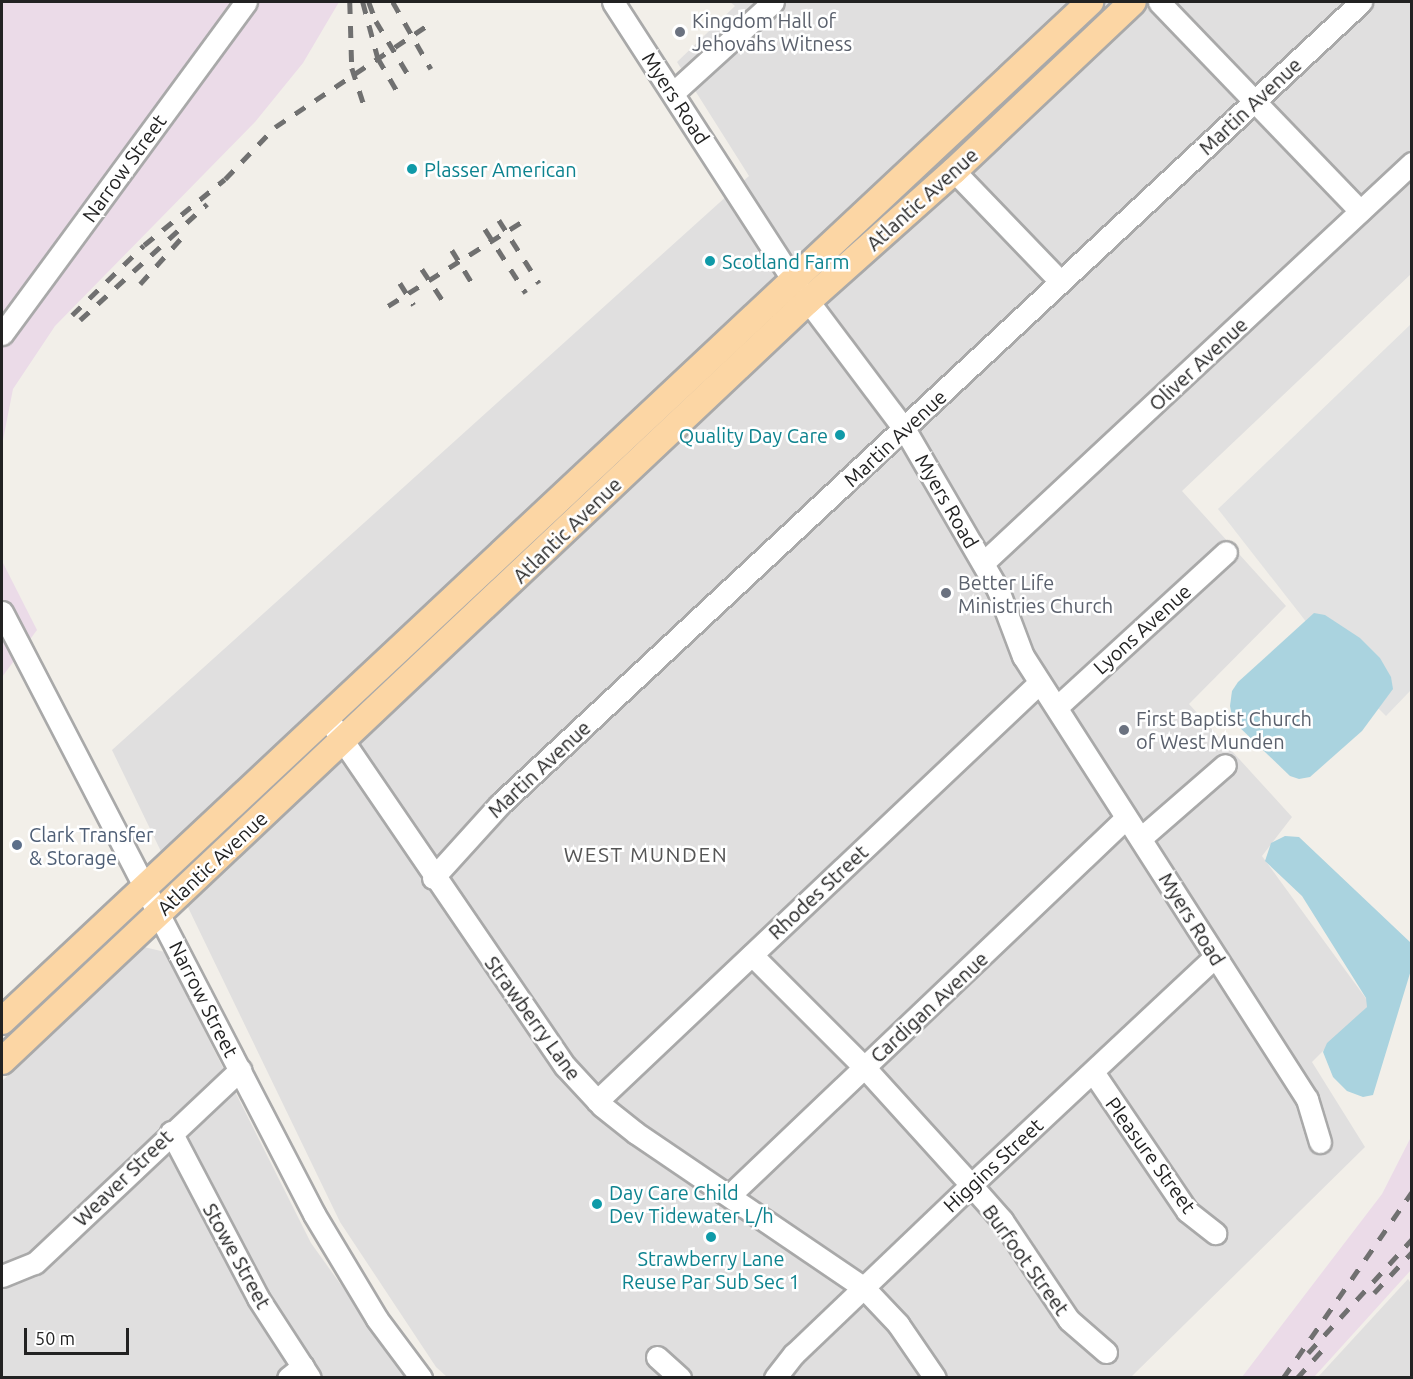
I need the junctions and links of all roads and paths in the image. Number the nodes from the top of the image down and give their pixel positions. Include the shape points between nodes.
1 (246, 2) edge
2 (613, 2) edge
3 (772, 2) edge
4 (1090, 2) edge
5 (1133, 2) edge
6 (1160, 2) edge
7 (1361, 2) edge
8 (673, 93) junction
9 (1256, 102) junction
10 (1412, 163) edge
11 (954, 171) junction
12 (1360, 211) junction
13 (793, 280) junction
14 (1060, 281) junction
15 (808, 301) junction
16 (2, 334) edge
17 (905, 430) junction
18 (1226, 552) dead end
19 (983, 563) junction
20 (2, 612) edge
21 (1039, 682) junction
22 (1057, 707) junction
23 (327, 716) junction
24 (343, 742) junction
25 (1225, 765) dead end
26 (1126, 818) junction
27 (1141, 838) junction
28 (433, 878) junction
29 (146, 886) junction
30 (159, 912) junction
31 (752, 955) junction
32 (1215, 957) junction
33 (2, 1021) edge
34 (2, 1061) edge
35 (865, 1068) junction
36 (240, 1070) junction
37 (1093, 1072) junction
38 (597, 1101) junction
39 (171, 1131) junction
40 (1320, 1142) dead end
41 (971, 1185) junction
42 (731, 1194) junction
43 (1215, 1233) dead end
44 (2, 1276) edge
45 (864, 1288) junction
46 (1106, 1352) dead end
47 (657, 1357) dead end
48 (300, 1374) edge
49 (422, 1377) edge
50 (680, 1377) edge
51 (775, 1377) edge
52 (935, 1377) edge

1 - 16 street, Narrow Street
2 - 8 street, Myers Road
3 - 8 street
4 - 13 main road, Atlantic Avenue
5 - 11 main road, Atlantic Avenue
6 - 9 street
7 - 9 street, Martin Avenue
8 - 13 street, Myers Road
9 - 12 street
9 - 14 street, Martin Avenue
10 - 12 street, Oliver Avenue
11 - 14 street
11 - 15 main road, Atlantic Avenue
12 - 19 street, Oliver Avenue
13 - 15 street, Myers Road
13 - 23 main road, Atlantic Avenue
14 - 17 street, Martin Avenue
15 - 17 street, Myers Road
15 - 24 main road, Atlantic Avenue
17 - 19 street, Myers Road
17 - 28 street, Martin Avenue via 500,804
18 - 22 street, Lyons Avenue
19 - 21 street, Myers Road via 1005,604 1023,656
20 - 29 street, Narrow Street
21 - 22 street, Myers Road
21 - 31 street, Rhodes Street
22 - 26 street, Myers Road
23 - 24 street, Strawberry Lane
23 - 29 main road, Atlantic Avenue
24 - 28 street, Strawberry Lane
24 - 30 main road, Atlantic Avenue
25 - 27 street
26 - 27 street, Myers Road
26 - 35 street, Cardigan Avenue
27 - 32 street, Myers Road
28 - 38 street, Strawberry Lane via 549,1047
29 - 30 street, Narrow Street
29 - 33 main road, Atlantic Avenue
30 - 34 main road, Atlantic Avenue
30 - 36 street, Narrow Street
31 - 35 street, Burfoot Street
31 - 38 street, Rhodes Street
32 - 37 street, Higgins Street
32 - 40 street, Myers Road via 1307,1099
35 - 41 street, Burfoot Street
35 - 42 street, Cardigan Avenue
36 - 39 street, Weaver Street
36 - 49 street, Narrow Street via 349,1274
37 - 41 street, Higgins Street
37 - 43 street, Pleasure Street via 1187,1211
38 - 42 street, Strawberry Lane via 675,1160
39 - 44 street, Weaver Street via 34,1263
39 - 48 street, Stowe Street
41 - 45 street, Higgins Street
41 - 46 street, Burfoot Street via 1002,1220 1069,1320
42 - 45 street, Strawberry Lane
45 - 51 street, Higgins Street
45 - 52 street, Strawberry Lane via 898,1324
47 - 50 street

